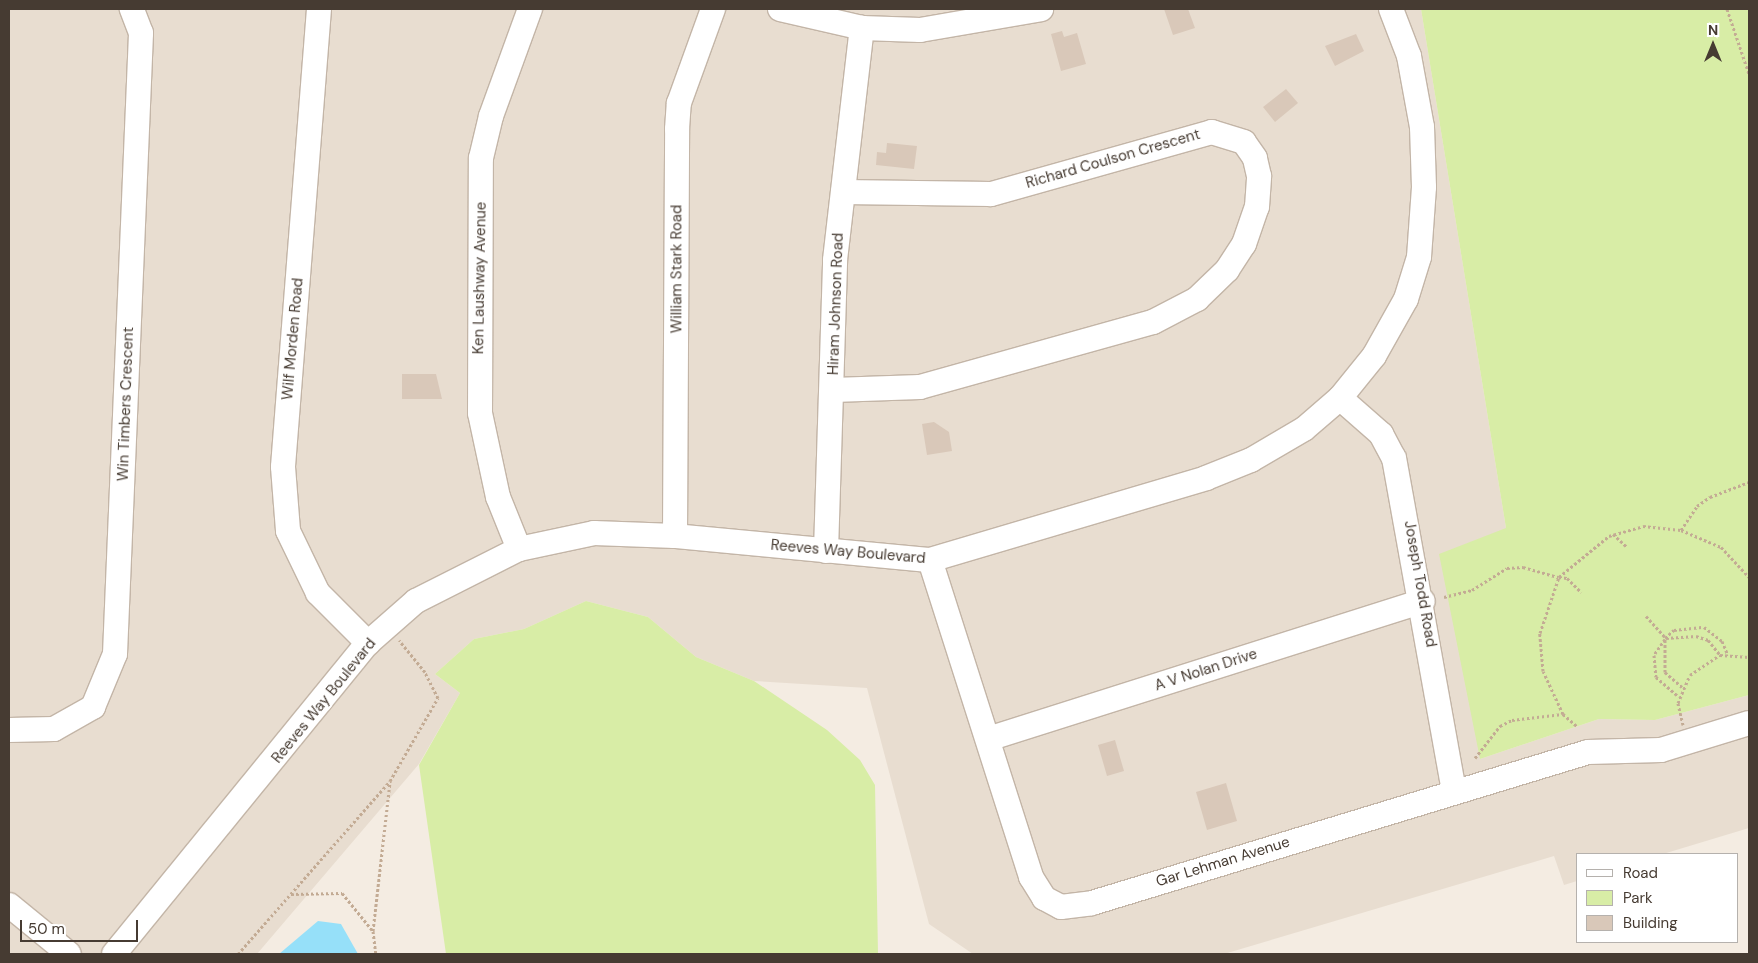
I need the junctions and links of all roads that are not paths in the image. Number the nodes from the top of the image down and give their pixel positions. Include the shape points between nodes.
1 (132, 9) edge
2 (319, 9) edge
3 (530, 9) edge
4 (713, 9) edge
5 (780, 9) edge
6 (1041, 9) edge
7 (1390, 9) edge
8 (862, 28) junction
9 (843, 192) junction
10 (833, 390) junction
11 (1340, 398) junction
12 (675, 536) junction
13 (519, 549) junction
14 (826, 551) junction
15 (930, 560) junction
16 (1434, 599) junction
17 (368, 642) junction
18 (1749, 723) edge
19 (9, 730) edge
20 (988, 740) junction
21 (1454, 792) junction
22 (9, 905) edge
23 (69, 954) edge
24 (114, 954) edge

1 - 19 street, Win Timbers Crescent via 141,33 115,654 92,707 54,728
2 - 17 street, Wilf Morden Road via 283,467 288,530 318,592
3 - 13 street, Ken Laushway Avenue via 491,116 481,158 480,413 498,497
4 - 12 street, William Stark Road via 679,103 677,129
5 - 8 street
6 - 8 street via 920,30
7 - 11 street, Reeves Way Boulevard via 1409,56 1422,127 1424,187 1419,257 1406,299 1378,348
8 - 9 street, Hiram Johnson Road
9 - 10 street, Hiram Johnson Road via 833,296
9 - 10 street, Richard Coulson Crescent via 992,194 1212,132 1244,142 1255,158 1259,176 1257,207 1244,244 1227,270 1197,299 1153,322 920,387
10 - 14 street, Hiram Johnson Road
11 - 15 street, Reeves Way Boulevard via 1304,429 1251,460 1206,478
11 - 16 street, Joseph Todd Road via 1381,434 1394,458
12 - 13 street, Reeves Way Boulevard via 594,533
12 - 14 street, Reeves Way Boulevard
13 - 17 street, Reeves Way Boulevard via 416,601
14 - 15 street, Reeves Way Boulevard
15 - 20 street, Gar Lehman Avenue
16 - 20 street, A V Nolan Drive
16 - 21 street, Joseph Todd Road
17 - 24 street, Reeves Way Boulevard
18 - 21 street, Gar Lehman Avenue via 1661,750 1588,752
20 - 21 street, Gar Lehman Avenue via 1031,877 1044,898 1061,907 1092,903
22 - 23 street

